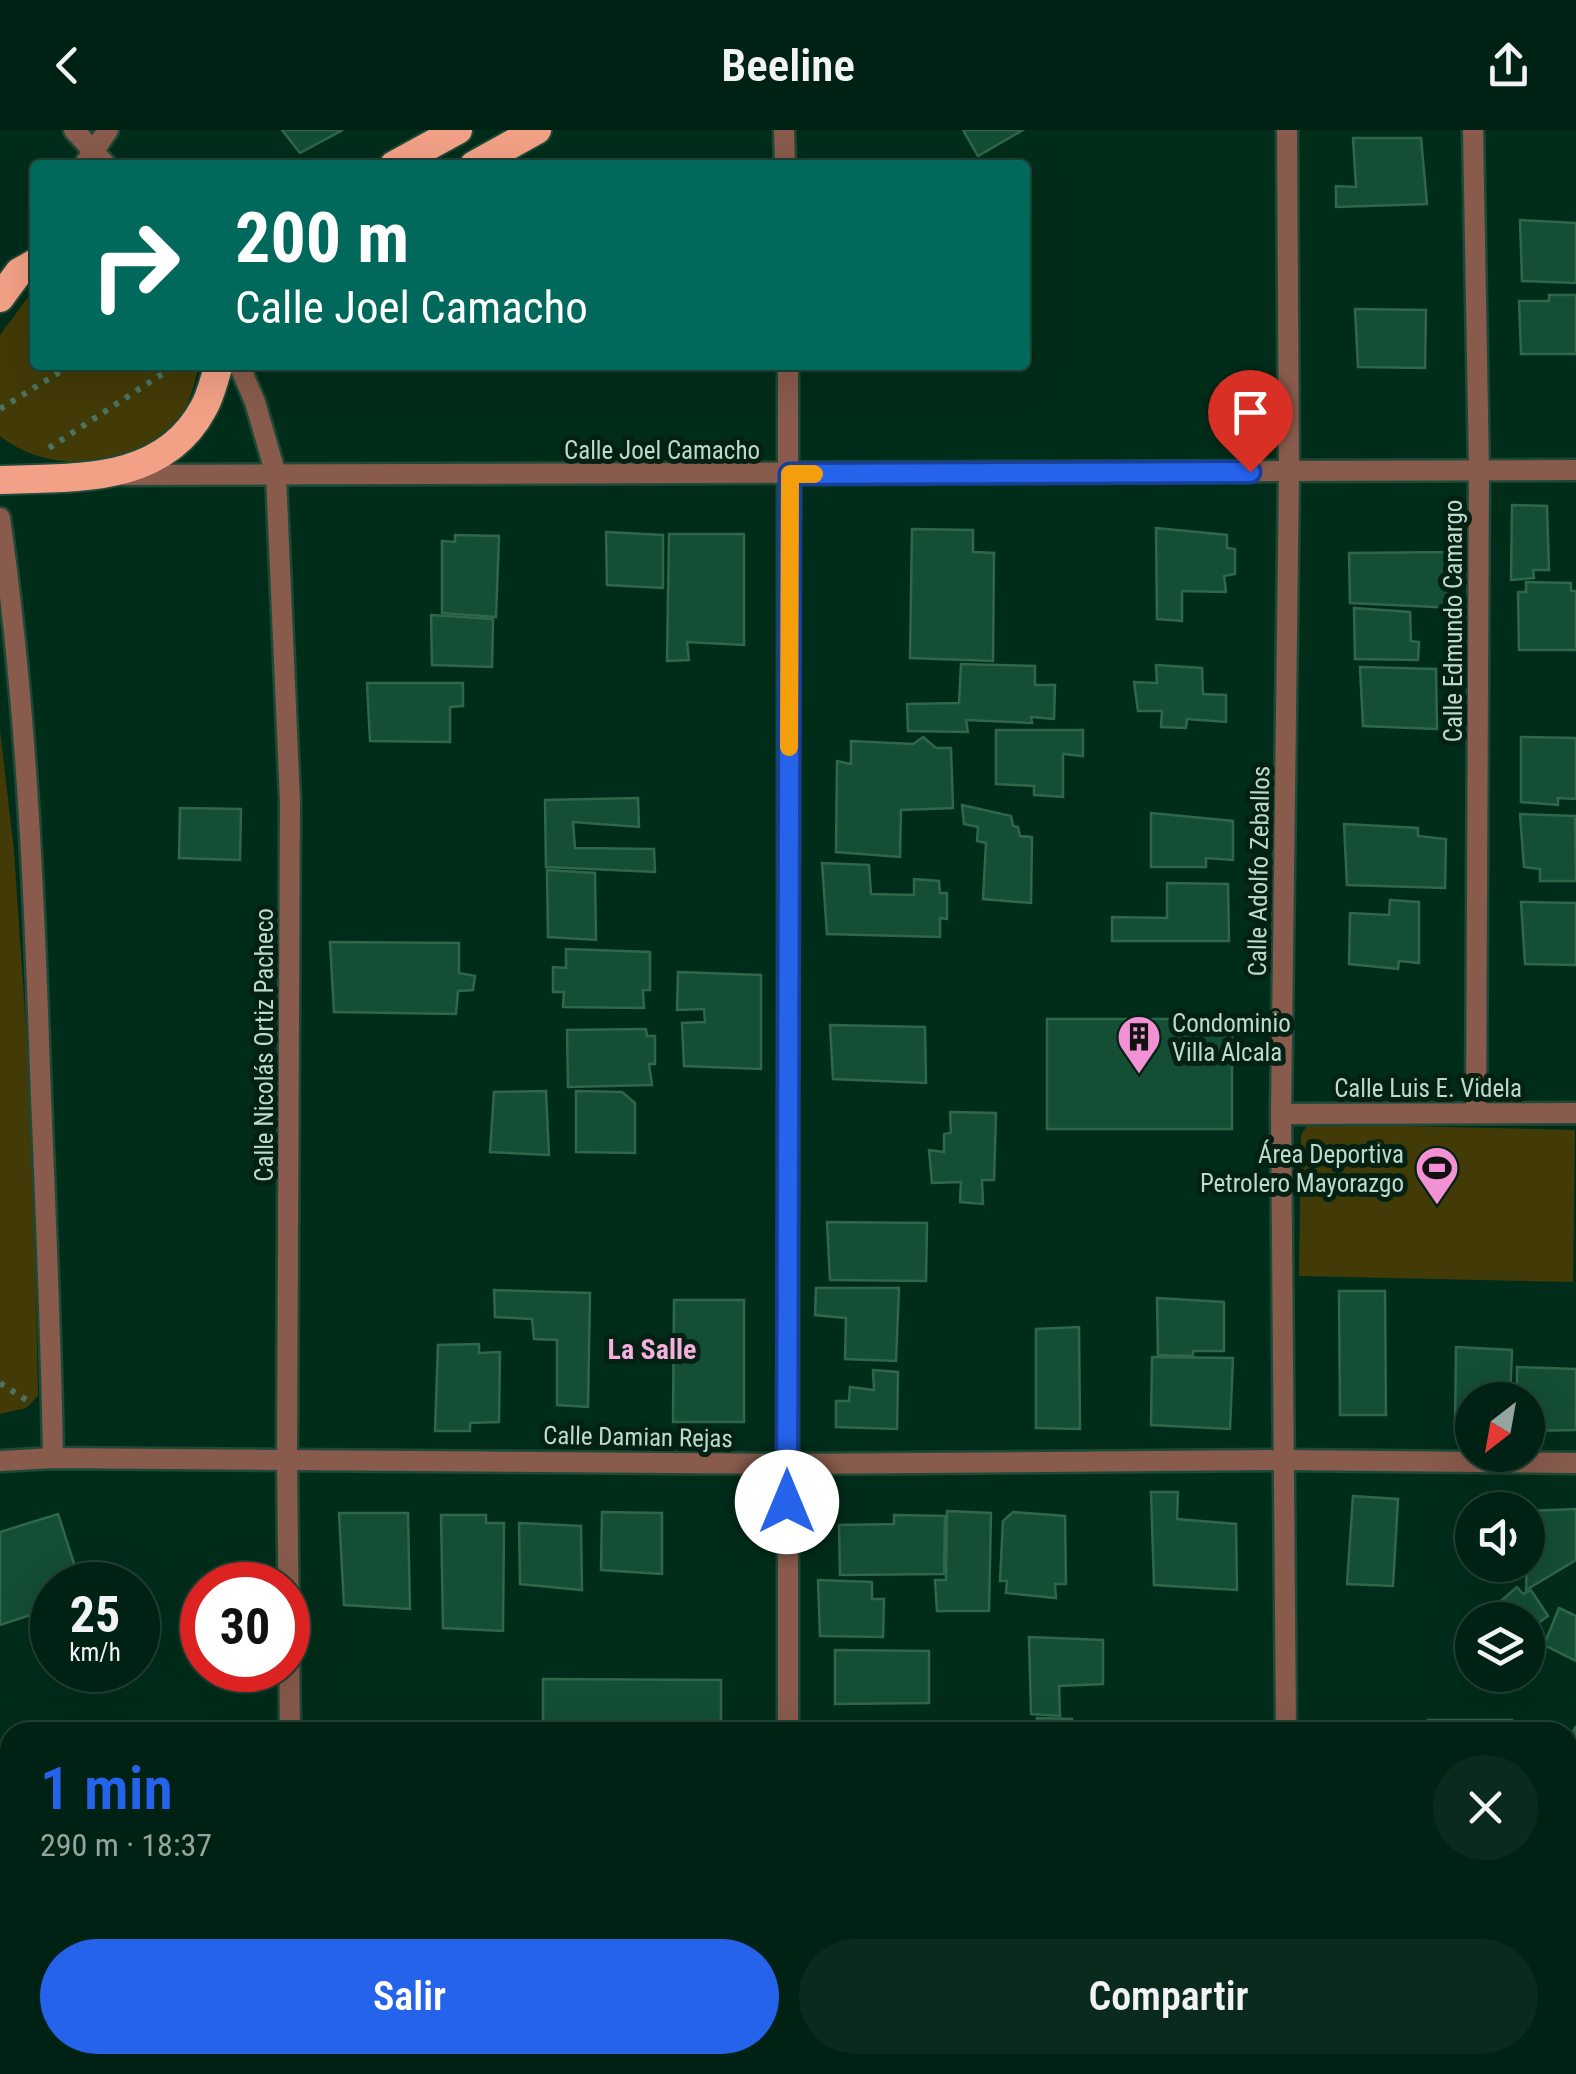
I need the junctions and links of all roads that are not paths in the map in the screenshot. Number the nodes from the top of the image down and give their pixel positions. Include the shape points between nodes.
1 (74, 130) edge
2 (108, 130) edge
3 (458, 130) edge
4 (536, 130) edge
5 (784, 130) edge
6 (1288, 130) edge
7 (1473, 130) edge
8 (95, 160) edge
9 (403, 160) edge
10 (483, 160) edge
11 (785, 160) edge
12 (27, 268) edge
13 (0, 298) edge
14 (217, 370) edge
15 (241, 370) edge
16 (788, 370) edge
17 (1479, 470) junction
18 (1576, 470) edge
19 (1289, 472) junction
20 (790, 474) junction
21 (276, 475) junction
22 (107, 476) junction
23 (0, 480) edge
24 (0, 518) edge
25 (1476, 1112) junction
26 (1576, 1112) edge
27 (1281, 1114) junction
28 (53, 1458) junction
29 (288, 1459) junction
30 (1286, 1460) junction
31 (0, 1461) edge
32 (1576, 1463) edge
33 (787, 1464) junction
34 (290, 1722) edge
35 (788, 1722) edge
36 (1286, 1722) edge

1 - 8 street
2 - 8 street
3 - 9 highway
4 - 10 highway
5 - 11 street
6 - 19 street, Calle Adolfo Zeballos
7 - 17 street, Calle Edmundo Camargo
12 - 13 highway
14 - 22 highway via 204,409 185,434 140,466
15 - 21 street, Calle Nicolás Ortiz Pacheco
16 - 20 street
17 - 18 street, Calle Joel Camacho
17 - 19 street, Calle Joel Camacho
17 - 25 street, Calle Edmundo Camargo
19 - 20 street, Calle Joel Camacho
19 - 27 street, Calle Adolfo Zeballos
20 - 21 street, Calle Joel Camacho
20 - 33 street
21 - 22 street, Calle Joel Camacho
21 - 29 street, Calle Nicolás Ortiz Pacheco via 290,801
22 - 23 highway
24 - 28 street via 20,688 35,932
25 - 26 street, Calle Luis E. Videla
25 - 27 street, Calle Luis E. Videla
27 - 30 street, Calle Adolfo Zeballos
28 - 29 street, Calle Damian Rejas
28 - 31 street, Calle Damian Rejas
29 - 33 street, Calle Damian Rejas
29 - 34 street, Calle Nicolás Ortiz Pacheco
30 - 32 street, Calle Damian Rejas
30 - 33 street, Calle Damian Rejas
30 - 36 street, Calle Adolfo Zeballos
33 - 35 street

